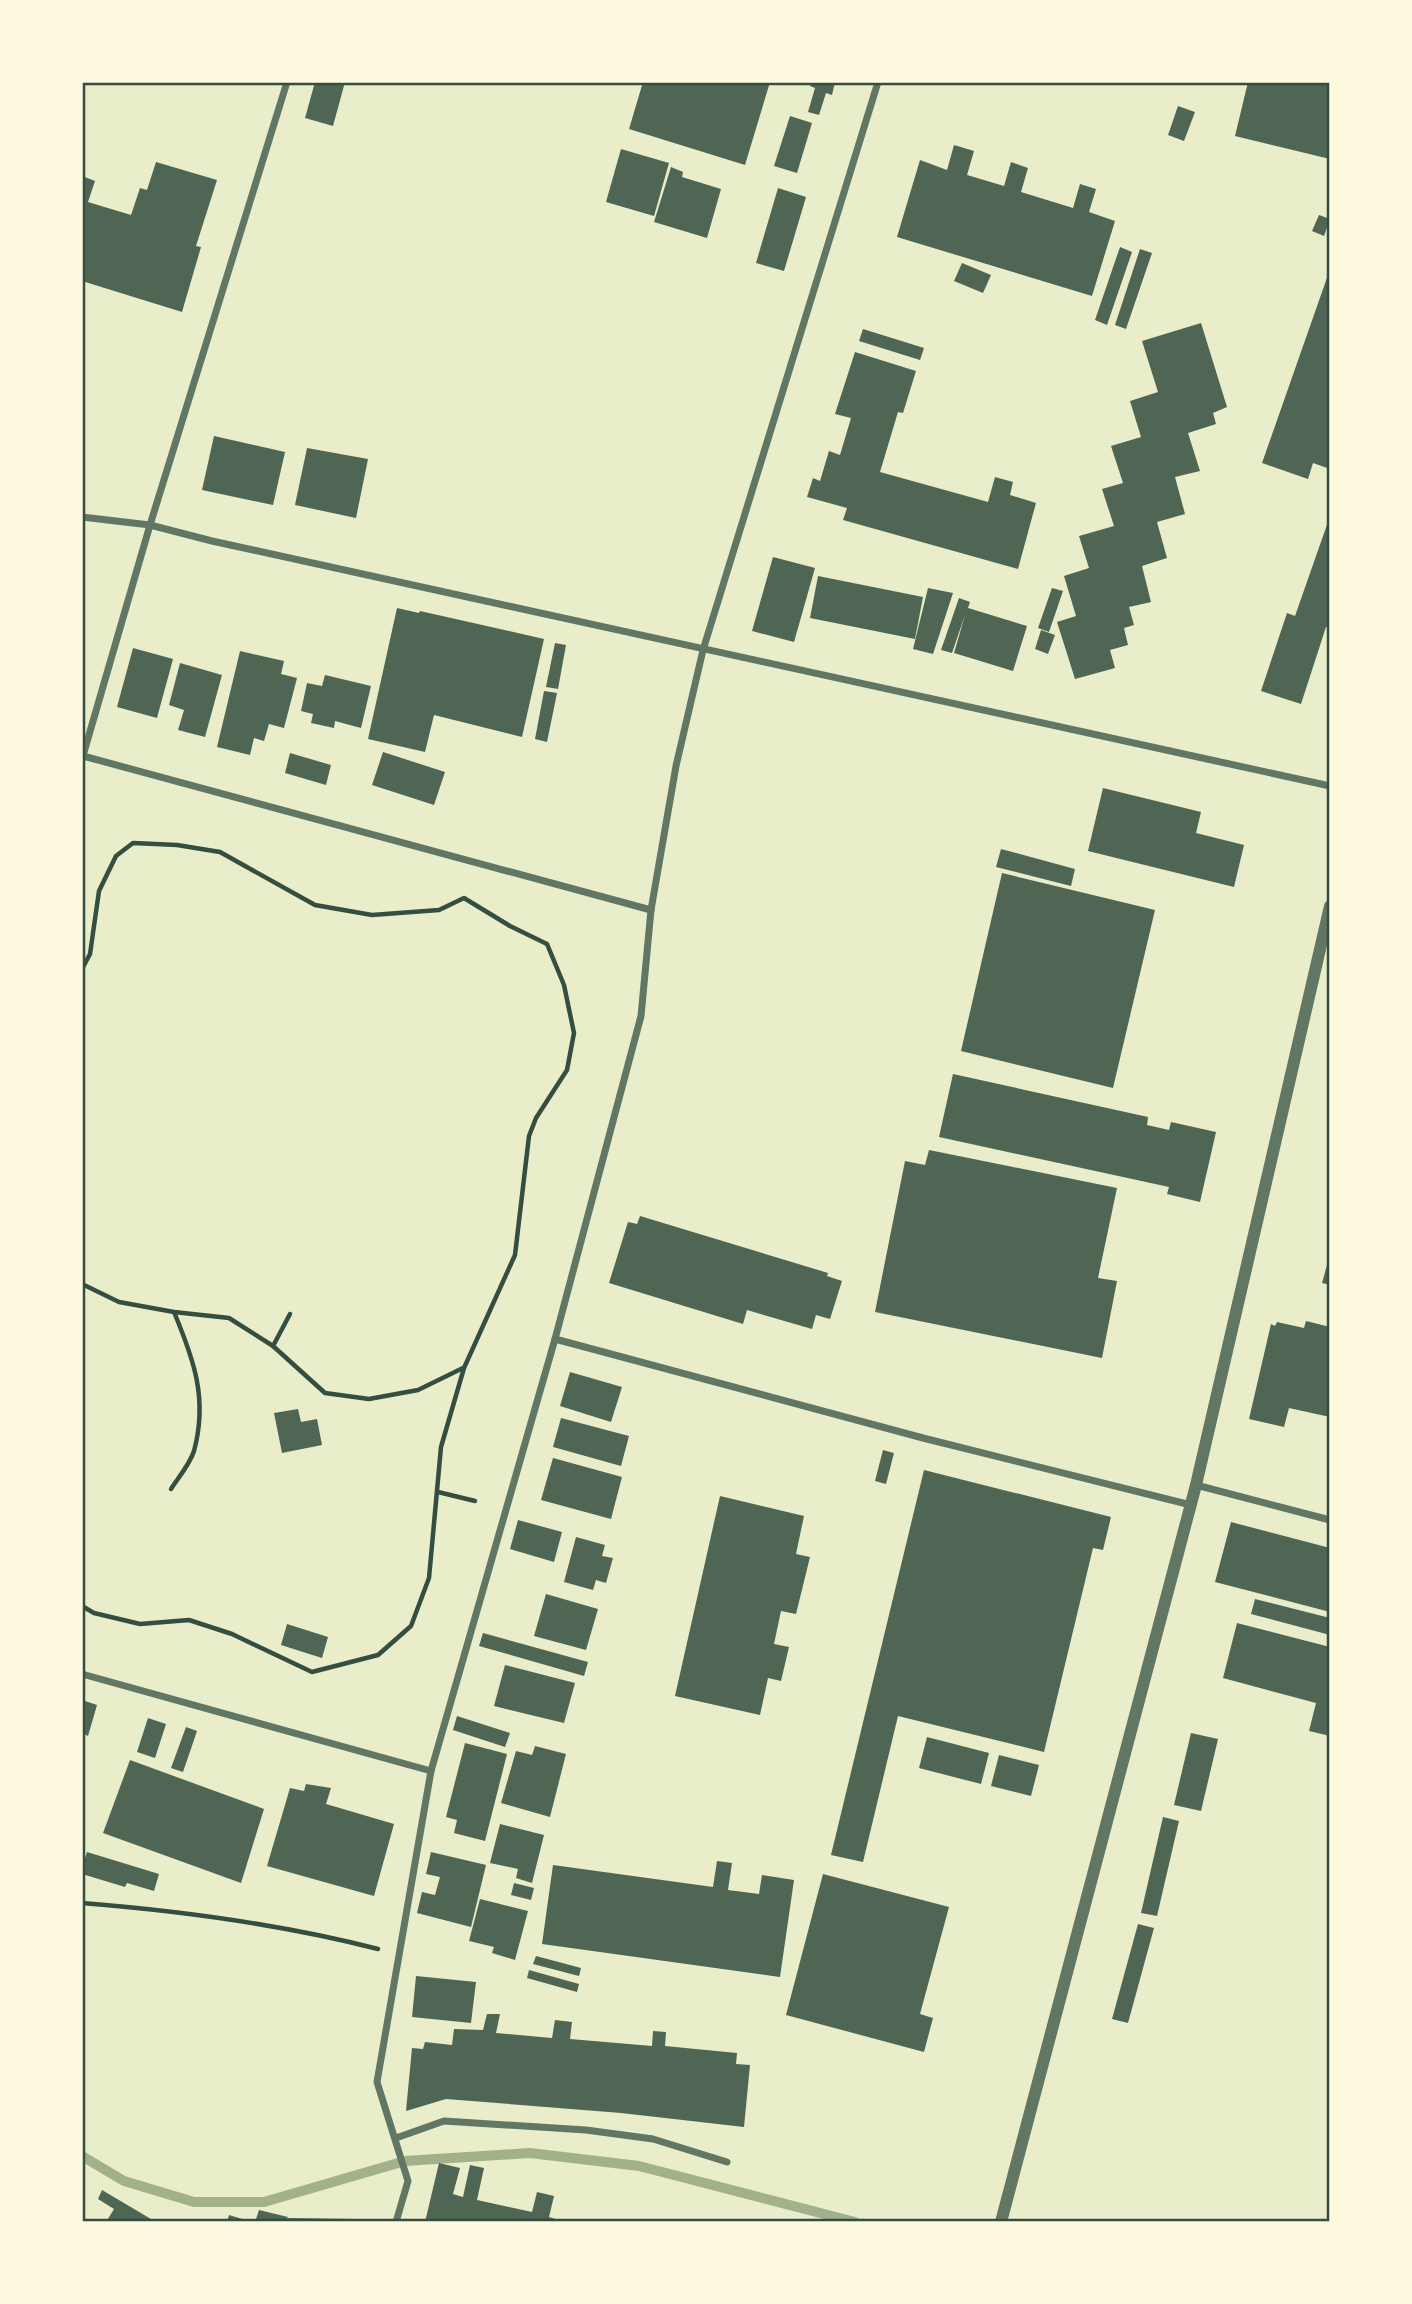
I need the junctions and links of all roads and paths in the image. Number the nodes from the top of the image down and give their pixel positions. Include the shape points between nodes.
1 (287, 82) edge
2 (878, 82) edge
3 (82, 517) edge
4 (150, 525) junction
5 (703, 650) junction
6 (83, 758) edge
7 (1330, 786) edge
8 (1330, 906) edge
9 (651, 909) junction
10 (82, 969) edge
11 (82, 1284) edge
12 (174, 1312) junction
13 (290, 1314) dead end
14 (555, 1339) junction
15 (273, 1346) junction
16 (464, 1368) junction
17 (1196, 1485) junction
18 (171, 1489) dead end
19 (438, 1492) junction
20 (475, 1501) dead end
21 (1191, 1506) junction
22 (1330, 1520) edge
23 (82, 1606) edge
24 (82, 1674) edge
25 (431, 1770) junction
26 (82, 1903) edge
27 (399, 1954) junction
28 (396, 2138) junction
29 (727, 2162) dead end
30 (396, 2222) edge
31 (1001, 2222) edge

1 - 4 street
2 - 5 street
3 - 4 street
4 - 5 street
4 - 6 street
5 - 7 street
5 - 9 street via 676,766
6 - 9 street
8 - 17 street
9 - 14 street via 641,1016
10 - 16 path via 90,954 99,891 116,856 133,844 220,852 315,905 372,915 439,910 464,898 547,944 564,985 574,1033 566,1070 529,1136 515,1255
11 - 12 path via 119,1302
12 - 15 path via 229,1318
12 - 18 path via 191,1353 201,1401 193,1453
13 - 15 path
14 - 21 street
14 - 25 street
15 - 16 path via 325,1393 369,1399 418,1390
16 - 19 path via 441,1447
17 - 21 street
17 - 22 street
19 - 20 path
19 - 23 path via 429,1578 411,1626 378,1655 312,1672 232,1633 189,1620 140,1624
21 - 31 street
24 - 25 street
25 - 27 street
26 - 27 path via 178,1911 318,1933
27 - 28 street via 377,2082
28 - 29 street via 444,2121 586,2130 653,2139
28 - 30 street via 408,2180

